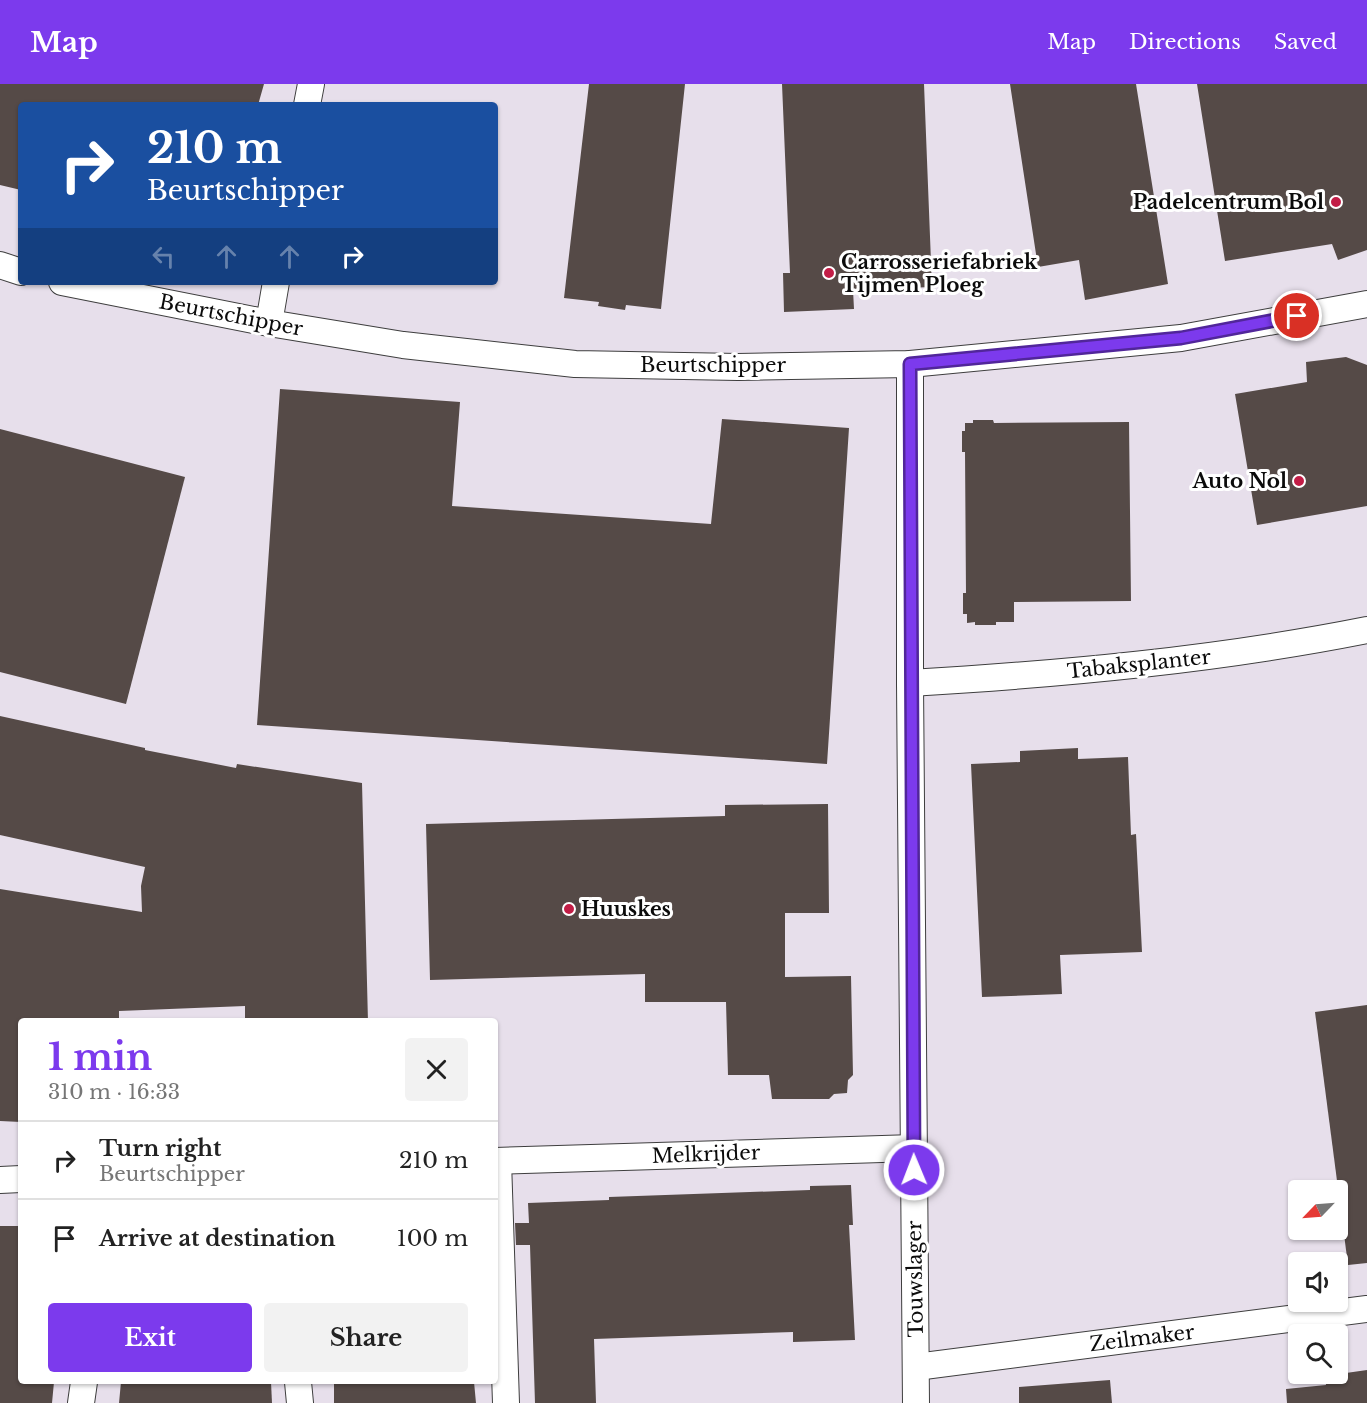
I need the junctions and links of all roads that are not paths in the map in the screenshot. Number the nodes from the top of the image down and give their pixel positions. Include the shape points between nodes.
1 (310, 84) edge
2 (307, 102) edge
3 (0, 265) edge
4 (18, 271) edge
5 (77, 285) edge
6 (275, 285) edge
7 (1367, 304) edge
8 (269, 323) junction
9 (910, 364) junction
10 (1367, 630) edge
11 (910, 683) junction
12 (914, 1148) junction
13 (498, 1161) edge
14 (18, 1179) edge
15 (0, 1180) edge
16 (498, 1188) edge
17 (1367, 1309) edge
18 (916, 1367) junction
19 (84, 1384) edge
20 (298, 1384) edge
21 (81, 1403) edge
22 (300, 1403) edge
23 (506, 1403) edge
24 (916, 1403) edge

1 - 2 street
3 - 4 street
5 - 8 street, Beurtschipper
6 - 8 street
7 - 9 street, Beurtschipper via 1181,338
8 - 9 street, Beurtschipper via 404,345 575,364
9 - 11 street, Touwslager
10 - 11 street, Tabaksplanter via 1125,666
11 - 12 street, Touwslager
12 - 13 street, Melkrijder
12 - 18 street, Touwslager
14 - 15 street
16 - 23 street, Melkrijder
17 - 18 street, Zeilmaker
18 - 24 street, Touwslager
19 - 21 street
20 - 22 street

